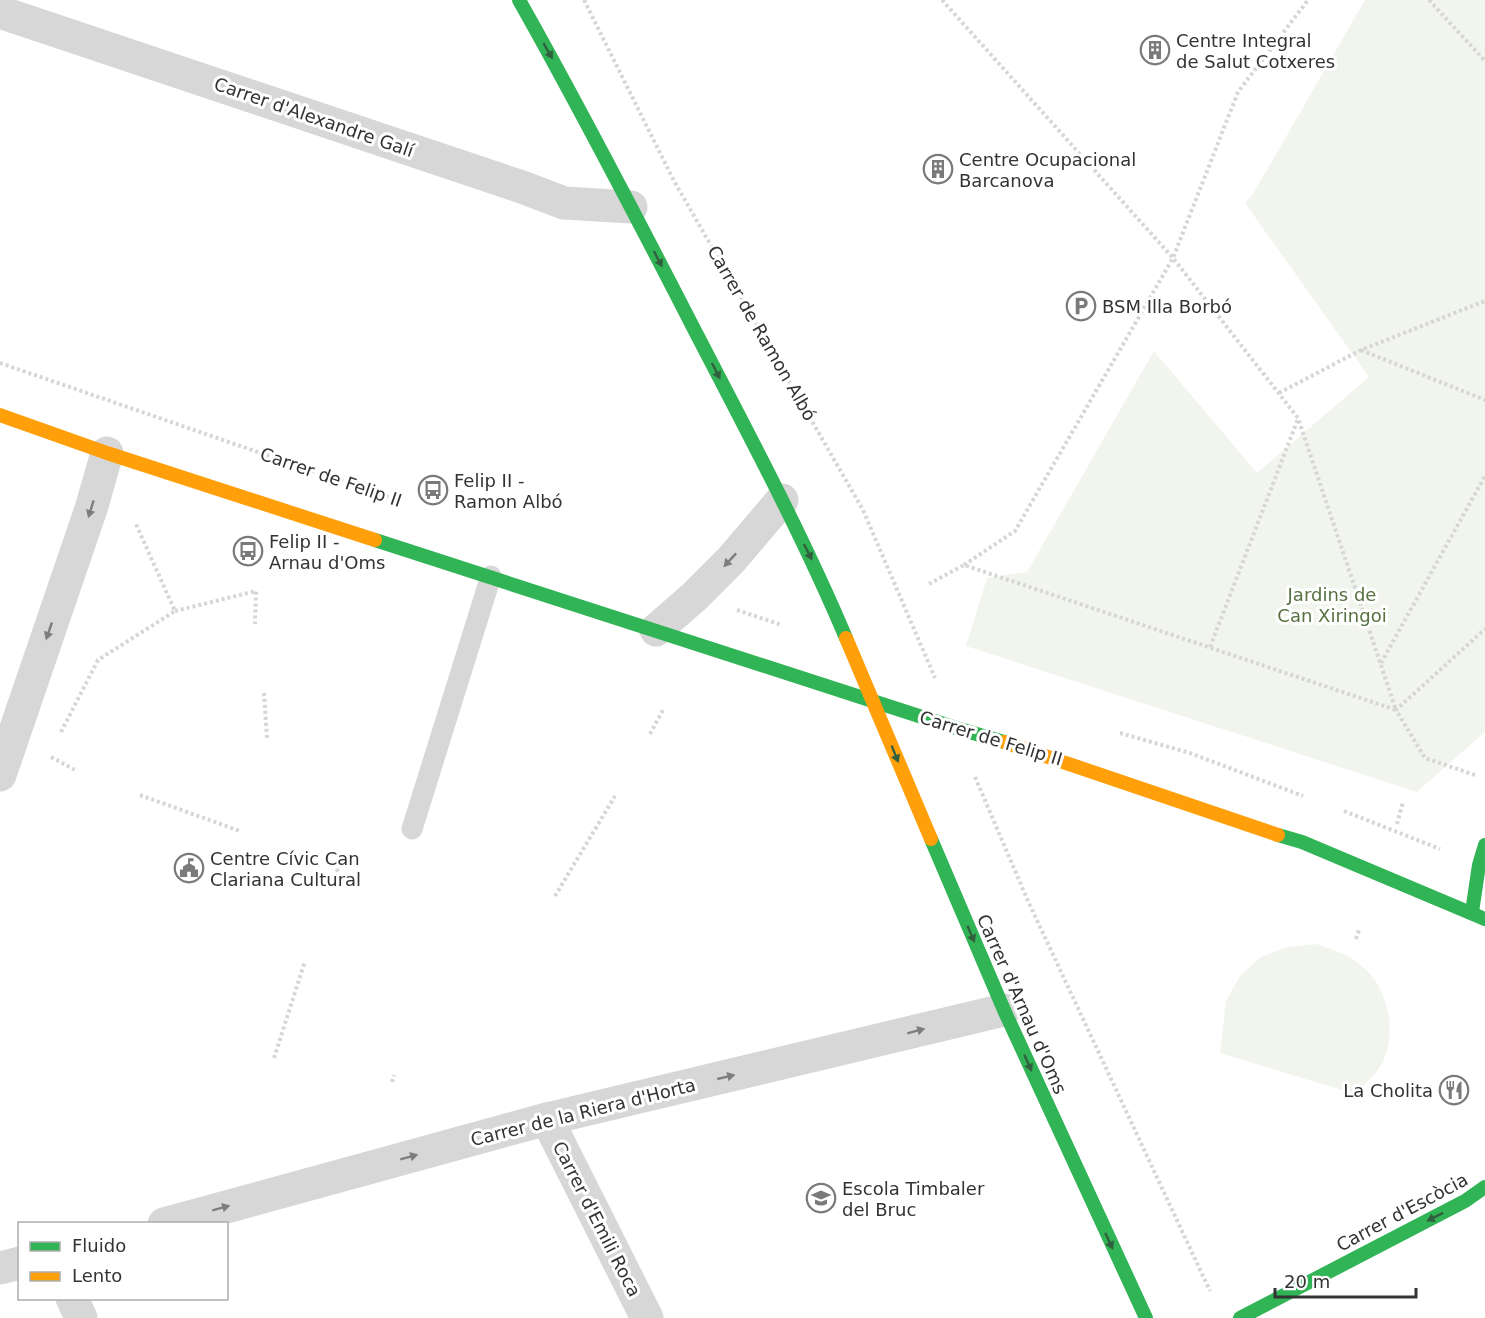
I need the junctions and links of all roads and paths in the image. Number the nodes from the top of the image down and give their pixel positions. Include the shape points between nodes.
1 (519, 0) edge
2 (584, 0) edge
3 (942, 0) edge
4 (1308, 0) edge
5 (1429, 0) edge
6 (0, 12) edge
7 (1485, 61) edge
8 (631, 207) junction
9 (1173, 258) junction
10 (1485, 301) edge
11 (1361, 350) junction
12 (0, 363) edge
13 (1279, 393) junction
14 (1485, 400) edge
15 (0, 416) edge
16 (1298, 418) junction
17 (107, 453) junction
18 (1485, 476) edge
19 (782, 500) junction
20 (401, 502) dead end
21 (135, 522) dead end
22 (964, 565) junction
23 (491, 576) junction
24 (929, 584) dead end
25 (732, 609) dead end
26 (175, 611) junction
27 (255, 624) dead end
28 (784, 626) dead end
29 (1485, 629) edge
30 (656, 630) junction
31 (1210, 647) junction
32 (1381, 663) junction
33 (932, 670) dead end
34 (264, 693) dead end
35 (873, 700) junction
36 (663, 710) dead end
37 (1396, 710) junction
38 (650, 734) dead end
39 (60, 735) dead end
40 (267, 738) dead end
41 (49, 756) dead end
42 (75, 770) dead end
43 (0, 775) edge
44 (1475, 775) dead end
45 (140, 795) dead end
46 (615, 796) dead end
47 (1403, 802) dead end
48 (990, 814) dead end
49 (1397, 824) dead end
50 (412, 829) dead end
51 (240, 831) dead end
52 (1485, 845) edge
53 (335, 863) dead end
54 (342, 884) dead end
55 (555, 896) dead end
56 (1480, 914) edge
57 (1359, 930) dead end
58 (1356, 939) dead end
59 (305, 961) dead end
60 (1004, 1010) junction
61 (274, 1058) dead end
62 (394, 1075) dead end
63 (392, 1082) dead end
64 (547, 1119) junction
65 (1485, 1187) edge
66 (171, 1222) edge
67 (18, 1264) edge
68 (0, 1268) edge
69 (1212, 1296) dead end
70 (72, 1300) edge
71 (81, 1318) edge
72 (647, 1318) edge
73 (1146, 1318) edge
74 (1240, 1318) edge

1 -> 8 main road
2 - 33 path, Carrer de Ramon Albó via 674,181 863,510
3 - 9 path
4 - 9 path via 1238,92
5 - 7 path
6 - 8 street, Carrer d'Alexandre Galí via 564,203
8 -> 19 main road
9 - 13 path
9 - 22 path via 1015,531
10 - 11 path
11 - 13 path
11 - 14 path
12 - 20 path, Carrer de Felip II
13 - 16 path
15 - 17 main road, Carrer de Felip II
16 - 31 path
16 - 32 path
17 - 23 main road, Carrer de Felip II
17 -> 43 street
18 - 32 path
19 -> 30 street via 730,560
19 -> 35 main road
21 - 26 path
22 - 24 path
22 - 31 path
23 - 30 main road, Carrer de Felip II
23 - 50 lane
25 - 28 path
26 - 27 path via 256,591
26 - 39 path via 98,660
29 - 37 path
30 - 35 main road, Carrer de Felip II
31 - 37 path
32 - 37 path
34 - 40 path
35 - 56 main road, Carrer de Felip II via 1030,748 1302,842
35 -> 60 main road, Carrer d'Arnau d'Oms
36 - 38 path
37 - 44 path via 1425,758
41 - 42 path
45 - 51 path
46 - 55 path
47 - 49 path
48 - 69 path
52 - 56 main road via 1479,866
53 - 54 path
57 - 58 path
59 - 61 path
64 -> 60 street, Carrer de la Riera d'Horta
60 -> 73 main road, Carrer d'Arnau d'Oms
62 - 63 path
66 -> 64 street, Carrer de la Riera d'Horta
64 - 72 street, Carrer d'Emili Roca
65 -> 74 main road, Carrer d'Escòcia
67 - 68 street
70 - 71 street

